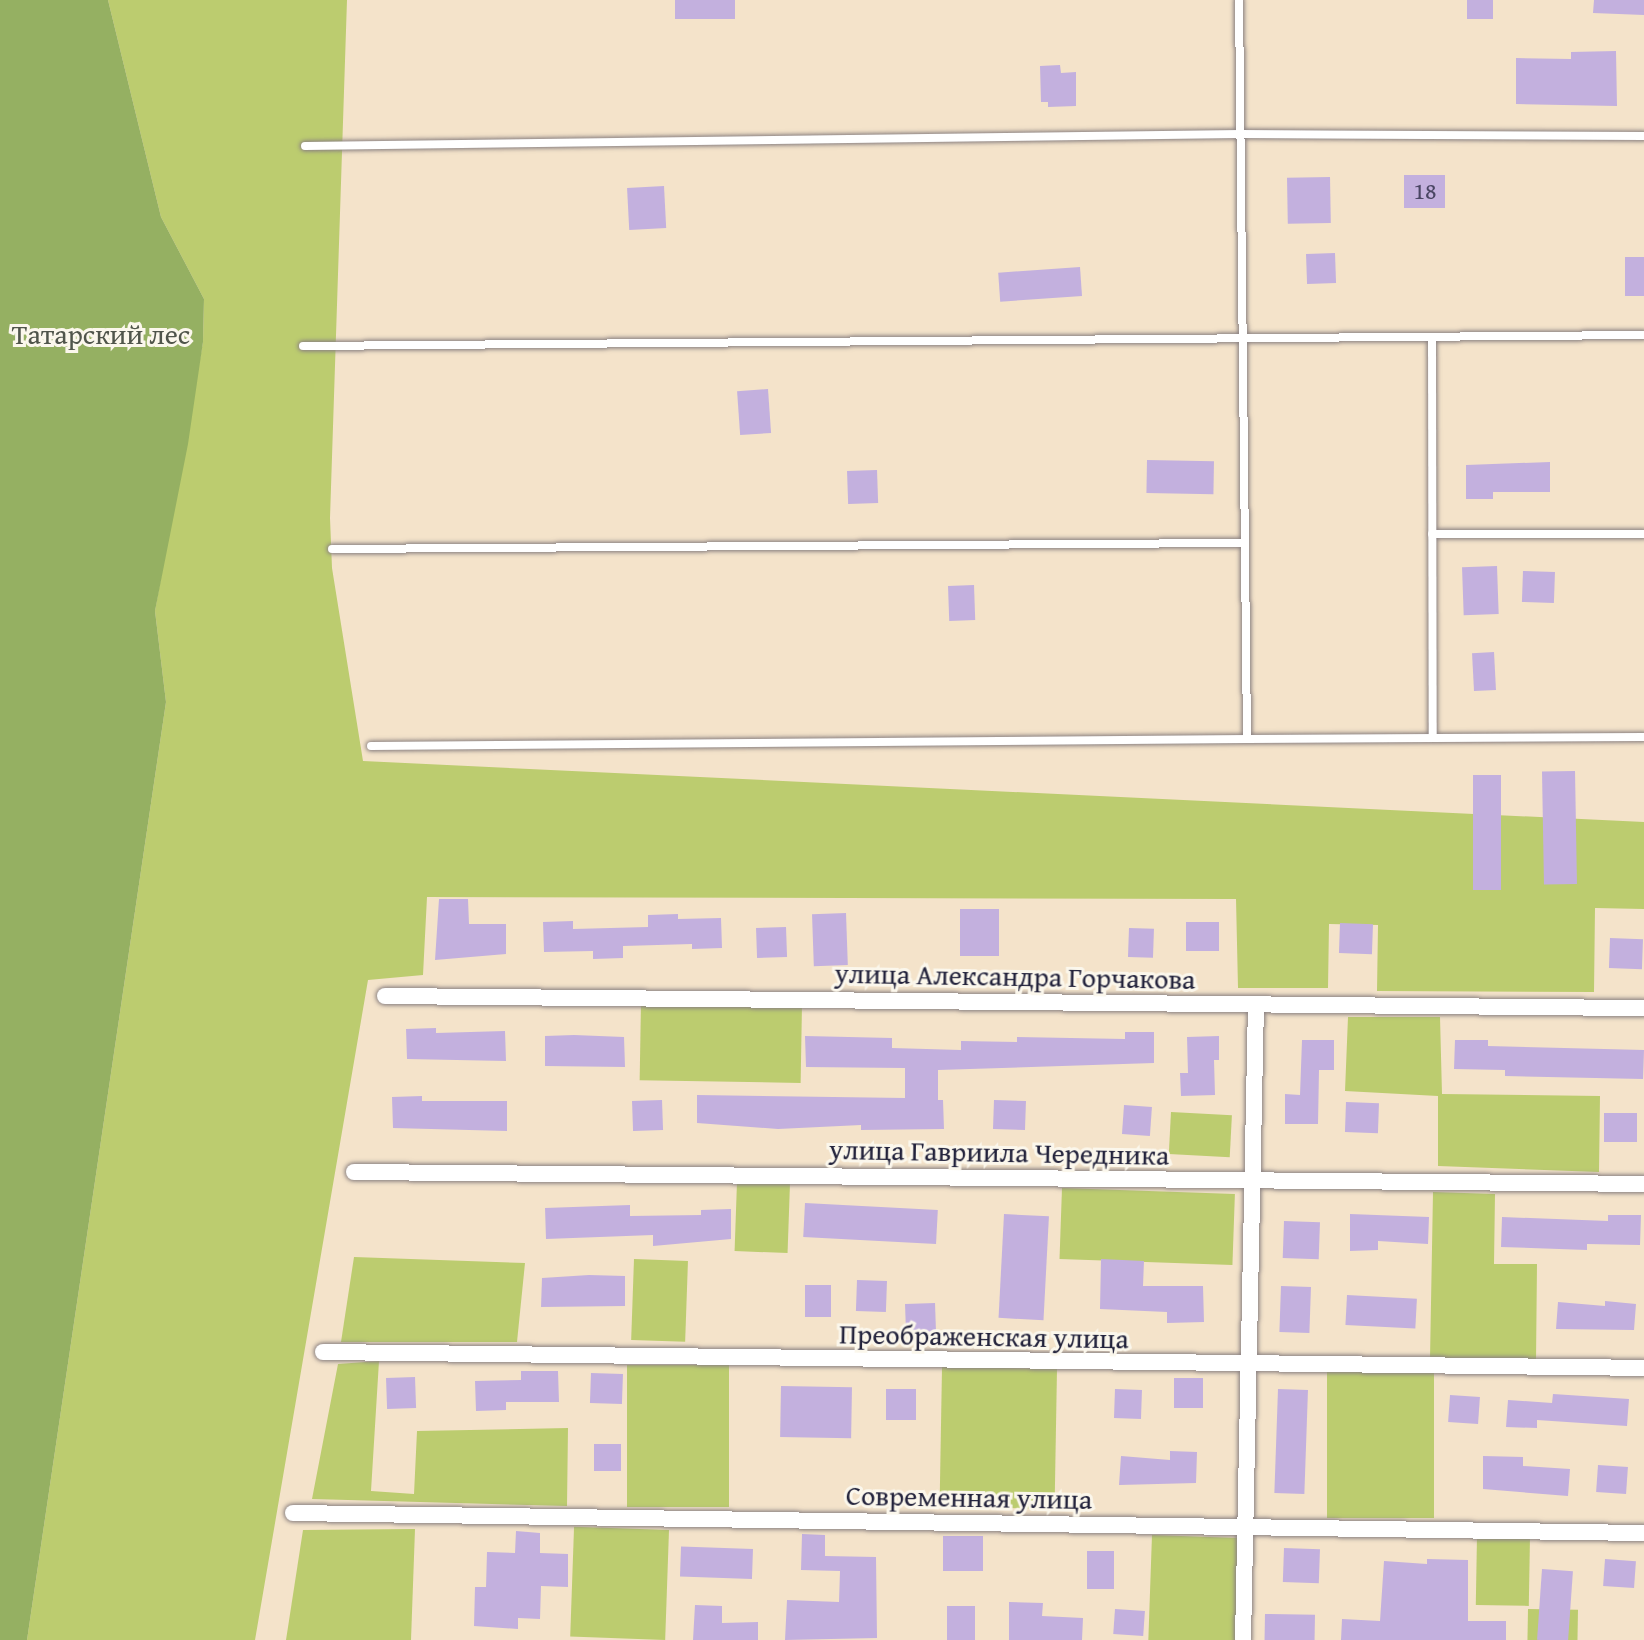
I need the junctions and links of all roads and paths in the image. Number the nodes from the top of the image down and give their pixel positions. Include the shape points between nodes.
1 (1239, 0) edge
2 (1240, 134) junction
3 (1644, 136) edge
4 (305, 146) dead end
5 (1644, 335) edge
6 (1432, 338) junction
7 (1243, 341) junction
8 (303, 346) dead end
9 (1432, 534) junction
10 (1644, 534) edge
11 (1245, 543) junction
12 (331, 549) dead end
13 (1644, 737) edge
14 (1433, 738) junction
15 (1247, 739) junction
16 (371, 746) dead end
17 (385, 996) dead end
18 (1255, 1005) junction
19 (1644, 1008) edge
20 (354, 1172) dead end
21 (1252, 1181) junction
22 (1644, 1184) edge
23 (323, 1352) dead end
24 (1248, 1366) junction
25 (1644, 1368) edge
26 (293, 1513) dead end
27 (1246, 1528) junction
28 (1644, 1533) edge
29 (1243, 1640) edge

1 - 2 lane
2 - 3 lane
2 - 4 lane
2 - 7 lane
5 - 6 lane
6 - 7 lane
6 - 9 lane
7 - 8 lane
7 - 11 lane
9 - 10 lane
9 - 14 lane
11 - 12 lane
11 - 15 lane
13 - 14 lane
14 - 15 lane
15 - 16 lane
17 - 18 street, улица Александра Горчакова
18 - 19 street, улица Александра Горчакова
18 - 21 street
20 - 21 street, улица Гавриила Чередника
21 - 22 street, улица Гавриила Чередника
21 - 24 street
23 - 24 street, Преображенская улица
24 - 25 street, Преображенская улица
24 - 27 street
26 - 27 street, Современная улица
27 - 28 street, Современная улица
27 - 29 street

